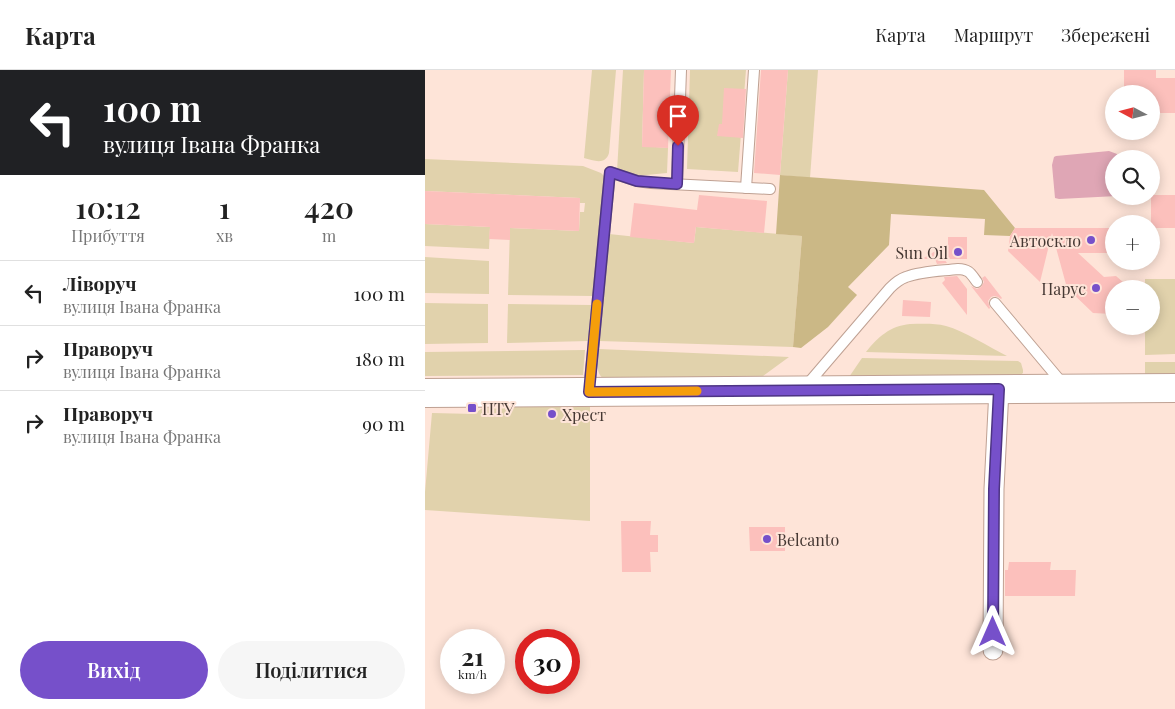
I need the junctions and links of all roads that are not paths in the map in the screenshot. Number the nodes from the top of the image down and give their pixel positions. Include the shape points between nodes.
1 (681, 70) edge
2 (755, 70) edge
3 (677, 184) junction
4 (746, 188) junction
5 (770, 189) dead end
6 (977, 282) dead end
7 (995, 304) dead end
8 (1175, 388) edge
9 (999, 389) junction
10 (1066, 389) junction
11 (802, 391) junction
12 (589, 392) junction
13 (425, 393) edge
14 (993, 650) dead end

1 - 3 lane
2 - 4 lane
3 - 4 lane
3 - 12 lane via 637,181 610,172
4 - 5 lane
6 - 11 lane via 969,271 958,268 918,274 899,281 889,288
7 - 10 lane
8 - 10 main road
9 - 10 main road
9 - 11 main road
9 - 14 street via 994,489
11 - 12 main road
12 - 13 main road

